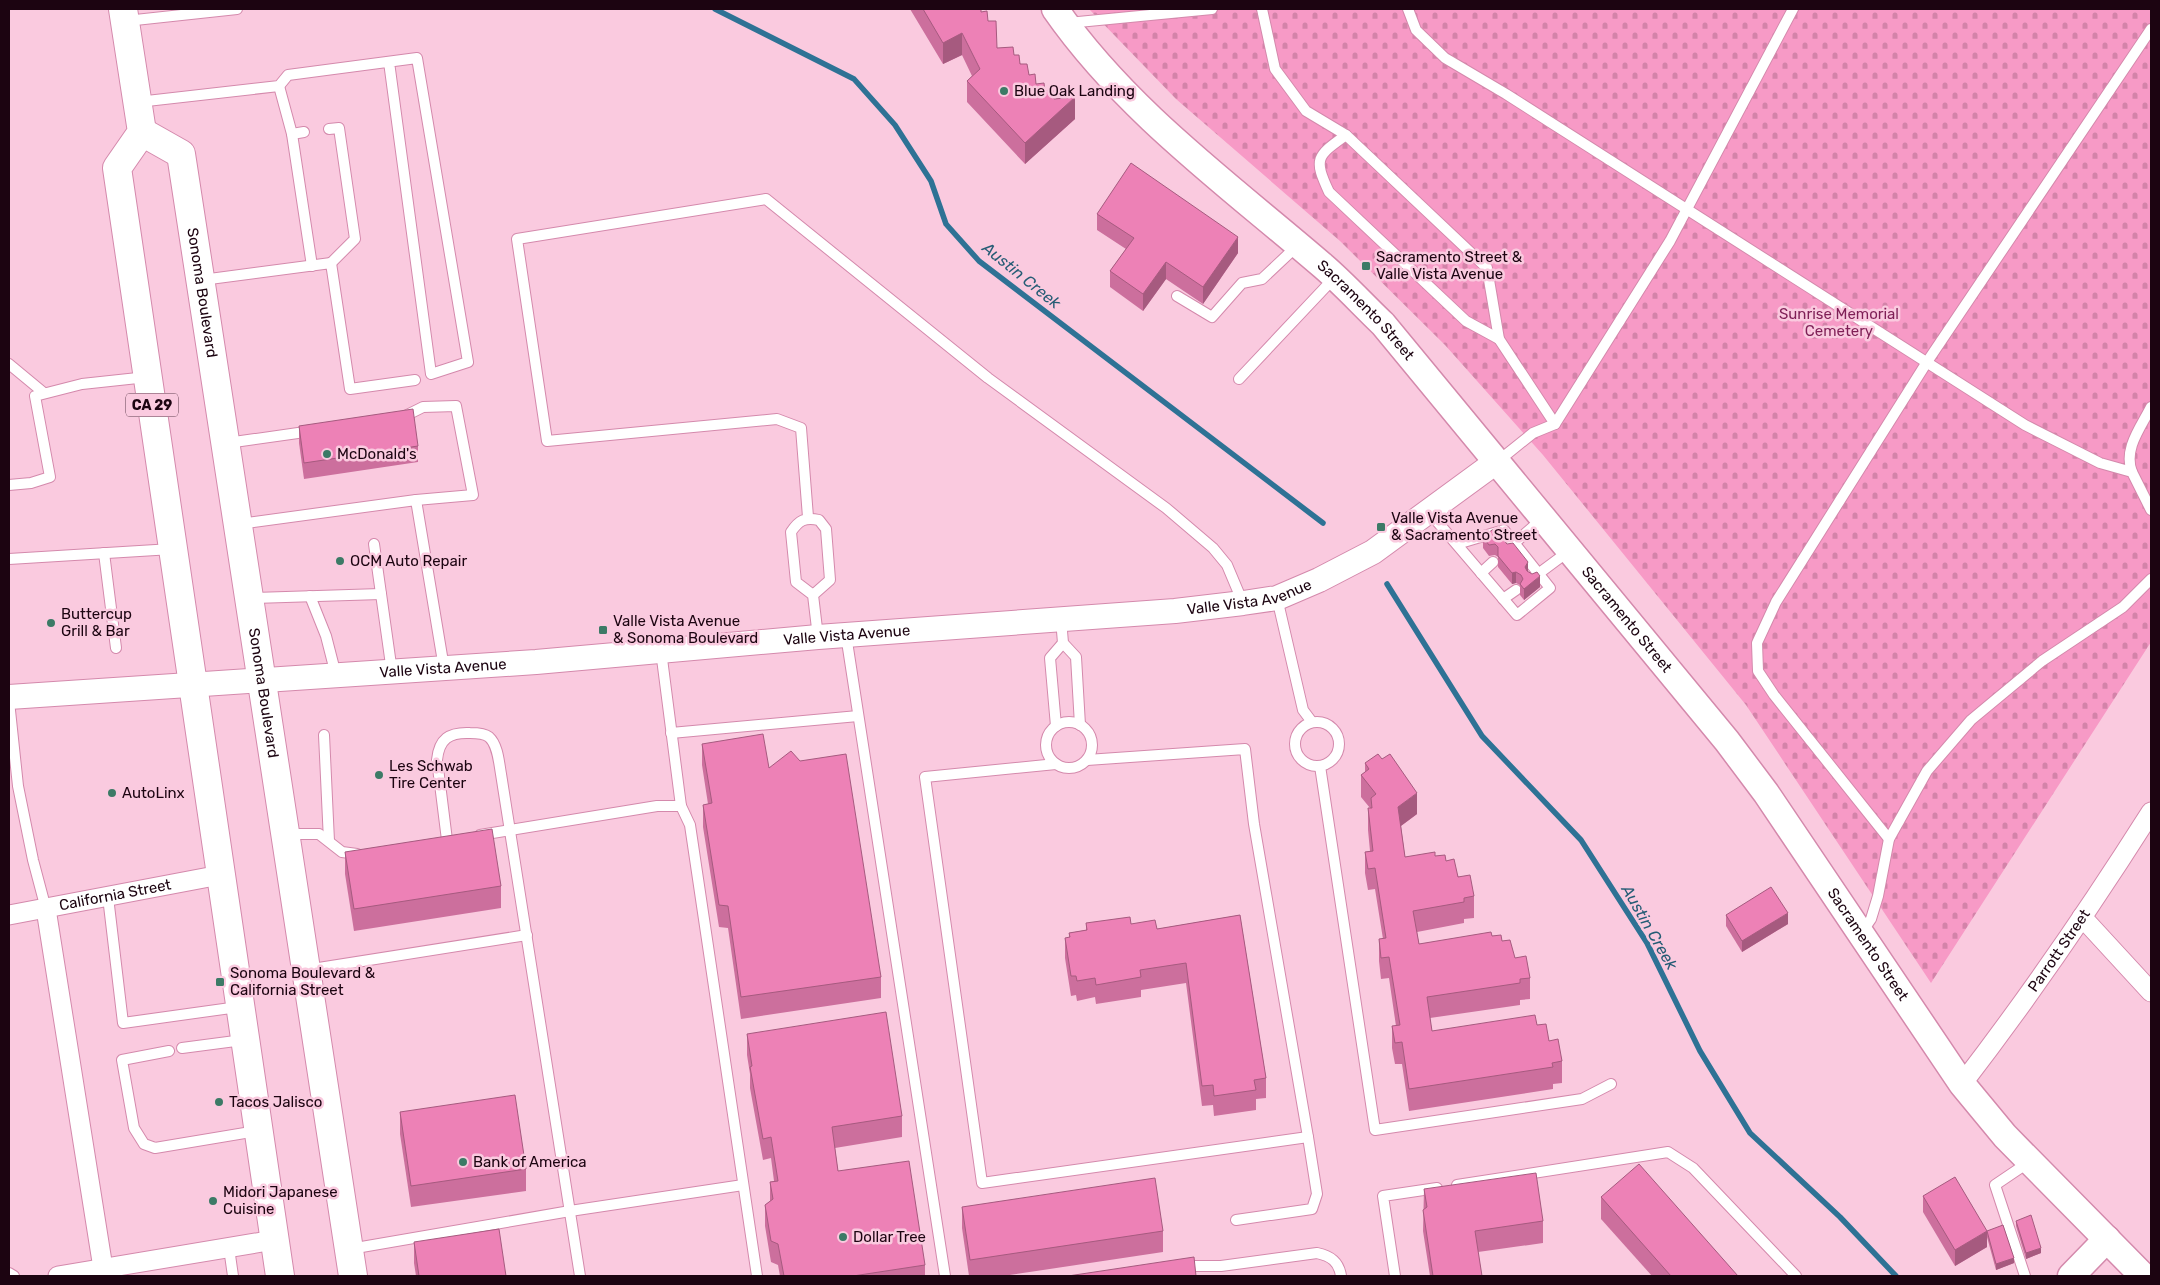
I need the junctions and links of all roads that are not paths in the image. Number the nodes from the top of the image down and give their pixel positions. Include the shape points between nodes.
1 (237, 9) edge
2 (1212, 9) edge
3 (1262, 9) edge
4 (1408, 9) edge
5 (1793, 9) edge
6 (213, 10) edge
7 (124, 15) edge
8 (1060, 16) edge
9 (2151, 29) edge
10 (389, 62) junction
11 (279, 86) junction
12 (137, 102) junction
13 (329, 129) dead end
14 (142, 132) junction
15 (304, 132) dead end
16 (292, 134) junction
17 (1346, 135) junction
18 (1687, 209) junction
19 (1298, 245) junction
20 (331, 263) junction
21 (312, 266) junction
22 (1335, 277) junction
23 (201, 280) junction
24 (1177, 296) dead end
25 (1499, 339) junction
26 (1928, 362) junction
27 (9, 364) edge
28 (148, 377) junction
29 (1239, 379) dead end
30 (415, 380) dead end
31 (44, 393) junction
32 (2151, 407) edge
33 (393, 419) edge
34 (1555, 424) junction
35 (324, 429) edge
36 (226, 443) junction
37 (1496, 462) junction
38 (2132, 472) junction
39 (9, 484) edge
40 (416, 500) junction
41 (2151, 510) edge
42 (1429, 512) junction
43 (808, 518) junction
44 (1542, 519) junction
45 (239, 524) junction
46 (374, 544) dead end
47 (1457, 544) junction
48 (1511, 546) junction
49 (173, 548) junction
50 (1569, 551) junction
51 (104, 553) junction
52 (9, 559) edge
53 (1494, 562) dead end
54 (1481, 573) junction
55 (1535, 576) junction
56 (2151, 579) edge
57 (1516, 590) dead end
58 (381, 594) junction
59 (813, 595) junction
60 (310, 596) junction
61 (250, 598) junction
62 (1277, 598) junction
63 (1503, 599) junction
64 (1243, 604) junction
65 (1061, 620) junction
66 (846, 635) junction
67 (818, 638) junction
68 (1063, 643) junction
69 (116, 648) dead end
70 (661, 651) junction
71 (444, 668) junction
72 (392, 672) junction
73 (336, 675) junction
74 (262, 680) junction
75 (193, 685) junction
76 (9, 697) edge
77 (9, 701) edge
78 (858, 716) junction
79 (1312, 722) junction
80 (1080, 725) junction
81 (1056, 726) junction
82 (671, 733) junction
83 (324, 735) dead end
84 (1087, 760) junction
85 (1056, 764) junction
86 (1320, 766) junction
87 (681, 806) junction
88 (2151, 812) edge
89 (511, 830) junction
90 (285, 834) junction
91 (1889, 839) junction
92 (329, 841) junction
93 (370, 853) edge
94 (220, 875) junction
95 (108, 897) junction
96 (46, 909) junction
97 (9, 915) edge
98 (2082, 916) junction
99 (1862, 933) junction
100 (527, 935) junction
101 (305, 970) junction
102 (2151, 992) edge
103 (240, 1007) junction
104 (244, 1040) junction
105 (182, 1048) dead end
106 (168, 1051) dead end
107 (1611, 1084) dead end
108 (1962, 1084) junction
109 (258, 1131) junction
110 (1308, 1137) junction
111 (2030, 1161) junction
112 (743, 1185) junction
113 (570, 1211) junction
114 (1236, 1220) dead end
115 (2107, 1239) junction
116 (274, 1240) junction
117 (229, 1248) junction
118 (349, 1249) junction
119 (1170, 1265) edge
120 (103, 1268) junction
121 (125, 1270) edge
122 (9, 1273) edge
123 (14, 1276) edge
124 (58, 1276) edge
125 (233, 1276) edge
126 (280, 1276) edge
127 (353, 1276) edge
128 (580, 1276) edge
129 (757, 1276) edge
130 (945, 1276) edge
131 (1341, 1276) edge
132 (1395, 1276) edge
133 (1796, 1276) edge
134 (2025, 1276) edge
135 (2071, 1276) edge
136 (2144, 1276) edge

1 - 6 lane
2 - 8 lane
3 - 17 lane via 1275,69 1306,111
4 - 18 lane via 1416,30 1445,58
5 - 18 lane
6 - 7 lane
7 - 12 main road
8 - 19 main road, Sacramento Street via 1133,101 1177,144
9 - 26 lane
10 - 10 lane via 423,316 431,374 468,362 417,58
10 - 11 lane via 288,74
11 - 12 lane
11 - 16 lane
12 - 14 main road
13 - 20 lane via 339,128 355,239
14 - 23 main road, Sonoma Boulevard via 181,154
14 - 28 main road, CA 29 via 117,168
15 - 16 lane
16 - 21 lane
17 - 25 lane via 1488,268
17 - 25 lane via 1323,152 1319,170 1329,192 1466,321
18 - 26 lane
18 - 34 lane
19 - 22 main road, Sacramento Street
19 - 24 lane via 1262,279 1242,283 1212,318
20 - 21 lane
20 - 30 lane via 350,389
21 - 23 lane
22 - 29 lane
22 - 37 main road, Sacramento Street via 1383,324
23 - 36 main road, Sonoma Boulevard
25 - 34 lane
26 - 38 lane via 2025,425 2100,463
26 - 91 lane via 1776,602 1757,643 1758,671
27 - 31 lane
28 - 31 lane via 82,384
28 - 49 main road, CA 29
31 - 39 lane via 35,396 35,407 50,477 31,483
32 - 38 lane via 2130,447
33 - 40 lane via 423,407 456,406 473,496
34 - 37 lane via 1533,433
35 - 36 lane
36 - 45 main road, Sonoma Boulevard
37 - 42 street, Valle Vista Avenue
37 - 44 main road, Sacramento Street
38 - 41 lane
40 - 45 lane
40 - 71 lane
42 - 47 lane
42 - 62 street, Valle Vista Avenue via 1373,552
43 - 59 lane via 798,522 791,532 796,582
43 - 59 lane via 819,520 826,530 830,580
43 - 64 lane via 801,428 777,419 547,441 517,239 766,199 988,378 1166,508 1213,548 1227,566
44 - 48 lane
44 - 50 main road, Sacramento Street
45 - 61 main road, Sonoma Boulevard
46 - 58 lane
47 - 48 lane via 1504,530
47 - 54 lane
48 - 55 lane
49 - 51 lane
49 - 75 main road, CA 29
50 - 55 lane
50 - 99 main road, Sacramento Street via 1727,741
51 - 52 lane
51 - 69 lane
53 - 54 lane
54 - 63 lane
55 - 63 lane via 1550,588 1517,615
56 - 91 lane via 2124,607 2042,661 1971,720 1927,771
57 - 63 lane
58 - 60 lane
58 - 72 lane
59 - 67 lane
60 - 61 lane
60 - 73 lane via 326,636
61 - 74 main road, Sonoma Boulevard
62 - 64 street, Valle Vista Avenue
62 - 79 lane via 1302,710
64 - 65 street, Valle Vista Avenue
65 - 66 street, Valle Vista Avenue
65 - 68 lane
66 - 67 street, Valle Vista Avenue
66 - 78 lane
67 - 70 street, Valle Vista Avenue
68 - 80 lane via 1076,657
68 - 81 lane via 1050,658
70 - 71 street, Valle Vista Avenue
70 - 82 lane
71 - 72 street, Valle Vista Avenue
72 - 73 street, Valle Vista Avenue
73 - 74 street, Valle Vista Avenue
74 - 75 street, Valle Vista Avenue
74 - 90 main road, Sonoma Boulevard
75 - 76 street, Valle Vista Avenue
75 - 94 main road, CA 29
77 - 96 lane via 18,786
78 - 82 lane
78 - 130 lane
79 - 86 lane via 1296,736 1296,751 1304,762
79 - 86 lane via 1333,728 1340,742 1331,762
80 - 81 lane via 1068,722
80 - 84 lane via 1092,741
81 - 85 lane via 1050,732 1046,745
82 - 87 lane
83 - 92 lane
84 - 85 lane via 1082,765 1068,768
84 - 110 lane via 1245,749 1254,824
85 - 110 lane via 925,777 982,1183
86 - 107 lane via 1375,1130 1582,1100
87 - 89 lane via 657,806
87 - 112 lane via 690,825
88 - 98 street, Parrott Street
89 - 89 lane via 496,750 489,737 457,732 440,743 437,760 452,840
89 - 100 lane
90 - 92 lane via 319,834
90 - 101 main road, Sonoma Boulevard
91 - 99 lane via 1878,896
92 - 93 lane via 342,852
94 - 95 street, California Street
94 - 103 main road, CA 29
95 - 96 street, California Street
95 - 103 lane via 123,1023
96 - 97 street, California Street
96 - 120 street
98 - 102 street
98 - 108 street, Parrott Street
99 - 108 main road, Sacramento Street
100 - 101 lane
100 - 113 lane
101 - 118 main road, Sonoma Boulevard
103 - 104 main road, CA 29
104 - 105 lane
104 - 109 main road, CA 29
106 - 109 lane via 122,1060 134,1128 144,1144 155,1148
108 - 111 main road, Sacramento Street
109 - 116 main road, CA 29
110 - 114 lane via 1316,1194 1312,1209
111 - 115 main road, Sacramento Street
111 - 134 lane via 1995,1185
112 - 113 lane
112 - 129 lane
113 - 118 lane
113 - 128 lane
115 - 135 main road
115 - 136 main road, Sacramento Street
116 - 117 street
116 - 126 main road, CA 29
117 - 121 street
117 - 125 lane
118 - 127 main road, Sonoma Boulevard
119 - 131 lane via 1221,1266 1317,1253 1335,1261
120 - 121 street
120 - 124 street
122 - 123 lane
132 - 133 lane via 1383,1196 1668,1152 1693,1168

